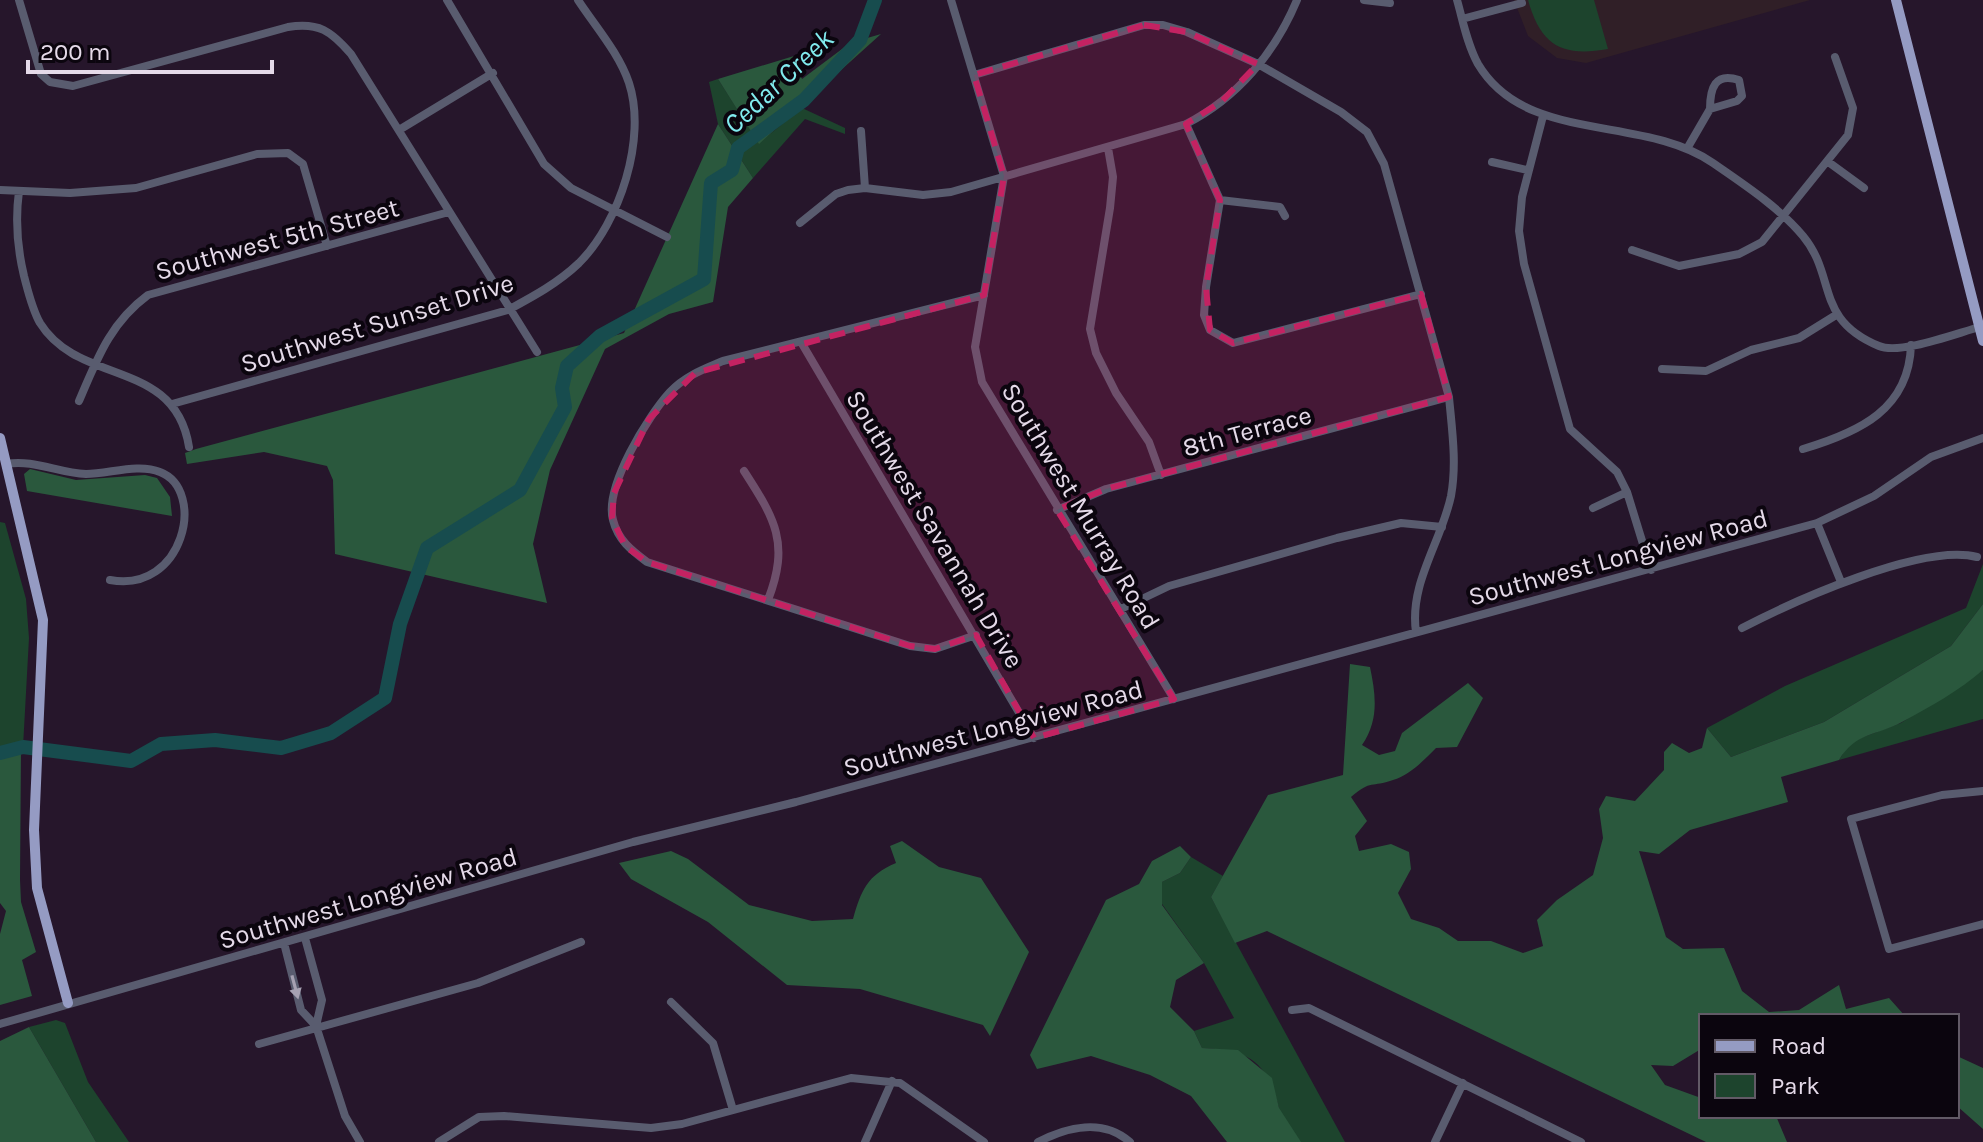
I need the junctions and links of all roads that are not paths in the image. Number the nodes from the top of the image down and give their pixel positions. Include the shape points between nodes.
1 (19, 0) edge
2 (447, 0) edge
3 (578, 0) edge
4 (951, 0) edge
5 (1297, 0) edge
6 (1364, 0) edge
7 (1457, 0) edge
8 (1896, 0) edge
9 (1390, 3) dead end
10 (1522, 3) dead end
11 (1462, 19) junction
12 (1835, 57) dead end
13 (1258, 64) junction
14 (493, 73) junction
15 (974, 75) junction
16 (1710, 109) junction
17 (1543, 116) junction
18 (1186, 124) junction
19 (399, 130) junction
20 (861, 131) dead end
21 (1688, 147) junction
22 (1108, 148) junction
23 (1827, 161) junction
24 (1492, 162) dead end
25 (1527, 170) junction
26 (1004, 176) junction
27 (865, 188) junction
28 (1864, 188) dead end
29 (0, 190) edge
30 (19, 191) junction
31 (1220, 200) junction
32 (612, 209) junction
33 (449, 212) junction
34 (1285, 216) dead end
35 (1784, 218) junction
36 (800, 223) dead end
37 (667, 237) dead end
38 (327, 246) junction
39 (1632, 250) dead end
40 (1421, 294) junction
41 (984, 295) junction
42 (508, 310) junction
43 (1836, 315) junction
44 (1980, 327) junction
45 (1983, 341) edge
46 (801, 342) junction
47 (1911, 345) junction
48 (537, 352) dead end
49 (95, 363) junction
50 (1662, 369) dead end
51 (1449, 397) junction
52 (79, 401) dead end
53 (172, 404) junction
54 (0, 438) edge
55 (1983, 438) edge
56 (189, 447) dead end
57 (1803, 449) dead end
58 (6, 464) junction
59 (744, 471) dead end
60 (1161, 475) junction
61 (1627, 492) junction
62 (1593, 508) dead end
63 (1057, 510) junction
64 (1817, 523) junction
65 (1442, 527) junction
66 (1977, 557) dead end
67 (1651, 570) junction
68 (110, 580) dead end
69 (1841, 582) junction
70 (768, 600) junction
71 (1121, 609) junction
72 (1742, 628) dead end
73 (1416, 632) junction
74 (976, 635) junction
75 (1174, 699) junction
76 (1034, 738) junction
77 (1983, 791) edge
78 (1983, 924) edge
79 (305, 938) junction
80 (581, 942) dead end
81 (284, 943) junction
82 (671, 1002) dead end
83 (68, 1003) junction
84 (1292, 1010) dead end
85 (0, 1024) edge
86 (316, 1026) junction
87 (259, 1044) dead end
88 (892, 1081) junction
89 (1463, 1083) junction
90 (733, 1110) junction
91 (360, 1142) edge
92 (439, 1142) edge
93 (865, 1142) edge
94 (984, 1142) edge
95 (1038, 1142) edge
96 (1130, 1142) edge
97 (1435, 1142) edge
98 (1581, 1142) edge

1 - 19 street via 41,74 50,82 73,86 311,24 333,33 351,54
2 - 14 street
3 - 32 street, Southwest Sunset Drive via 629,81 637,114 628,172
4 - 15 street, Southwest Murray Road
5 - 13 street via 1279,38
6 - 9 street
7 - 11 street
8 - 44 main road
10 - 11 street
11 - 17 street via 1490,80
12 - 23 street via 1853,108 1852,124
13 - 15 street via 1187,32 1144,25
13 - 18 street via 1221,102
13 - 40 street via 1367,132 1384,164
14 - 19 street
14 - 32 street via 544,164 571,188
15 - 26 street, Southwest Murray Road
16 - 16 street via 1737,101 1742,96 1739,80 1715,82 1710,87
16 - 21 street
17 - 21 street
17 - 25 street
18 - 22 street
18 - 31 street
19 - 33 street
20 - 27 street
21 - 35 street
22 - 26 street
22 - 60 street via 1113,177 1110,208 1090,329 1096,353 1149,442
23 - 28 street
23 - 35 street
24 - 25 street
25 - 61 street via 1519,231 1563,411 1579,440 1617,472
26 - 27 street via 923,195
26 - 41 street, Southwest Murray Road
27 - 36 street via 836,194
29 - 30 street
30 - 38 street via 136,188 257,154 288,153 303,164
30 - 49 street via 16,238 40,324 61,344
31 - 34 street via 1280,207
31 - 40 street via 1204,315 1210,330 1233,343
32 - 37 street
32 - 42 street, Southwest Sunset Drive via 581,261 556,283
33 - 38 street, Southwest 5th Street
33 - 42 street
35 - 39 street via 1762,242 1698,265 1659,262
35 - 43 street via 1811,247
38 - 49 street, Southwest 5th Street via 148,295 107,336
40 - 51 street
41 - 46 street
41 - 63 street, Southwest Murray Road via 975,347 982,382
42 - 48 street
42 - 53 street, Southwest Sunset Drive
43 - 47 street via 1856,334 1883,348
43 - 50 street via 1799,338 1751,350 1706,371
44 - 45 main road
44 - 47 street
46 - 70 street via 723,361 672,391 649,419 614,493 612,518 625,546 647,562
46 - 74 street, Southwest Savannah Drive
47 - 57 street via 1910,372 1883,412
49 - 52 street, Southwest 5th Street
49 - 53 street via 158,390
51 - 60 street, 8th Terrace
51 - 65 street via 1454,457
53 - 56 street via 185,424
54 - 58 main road
55 - 64 street, Southwest Longview Road via 1931,457 1874,496
58 - 68 street via 23,461 87,474 151,469 173,481 183,502 175,554 148,578
58 - 83 main road via 43,620 34,830 37,888
59 - 70 street via 770,512 781,550
60 - 63 street, 8th Terrace via 1106,489
61 - 62 street
61 - 67 street
63 - 71 street, Southwest Murray Road
64 - 67 street, Southwest Longview Road
64 - 69 street
65 - 71 street via 1401,523 1337,538 1169,586
65 - 73 street via 1415,595
66 - 69 street via 1956,552
67 - 73 street, Southwest Longview Road
69 - 72 street
70 - 74 street via 910,646 935,649
71 - 75 street, Southwest Murray Road
73 - 75 street, Southwest Longview Road
74 - 76 street, Southwest Savannah Drive
75 - 76 street, Southwest Longview Road
76 - 79 street, Southwest Longview Road via 633,842
77 - 78 street via 1942,795 1851,819 1889,949
79 - 81 street, Southwest Longview Road
79 - 86 street via 322,1000
80 - 86 street via 478,983
81 - 83 street, Southwest Longview Road
81 -> 86 street via 301,1010
82 - 90 street via 713,1043
83 - 85 street, Southwest Longview Road
84 - 89 street via 1309,1008
86 - 87 street
86 - 91 street via 345,1116
88 - 90 street via 851,1078
88 - 93 street
88 - 94 street
89 - 97 street
89 - 98 street
90 - 92 street via 651,1128 479,1117
95 - 96 street via 1085,1126

